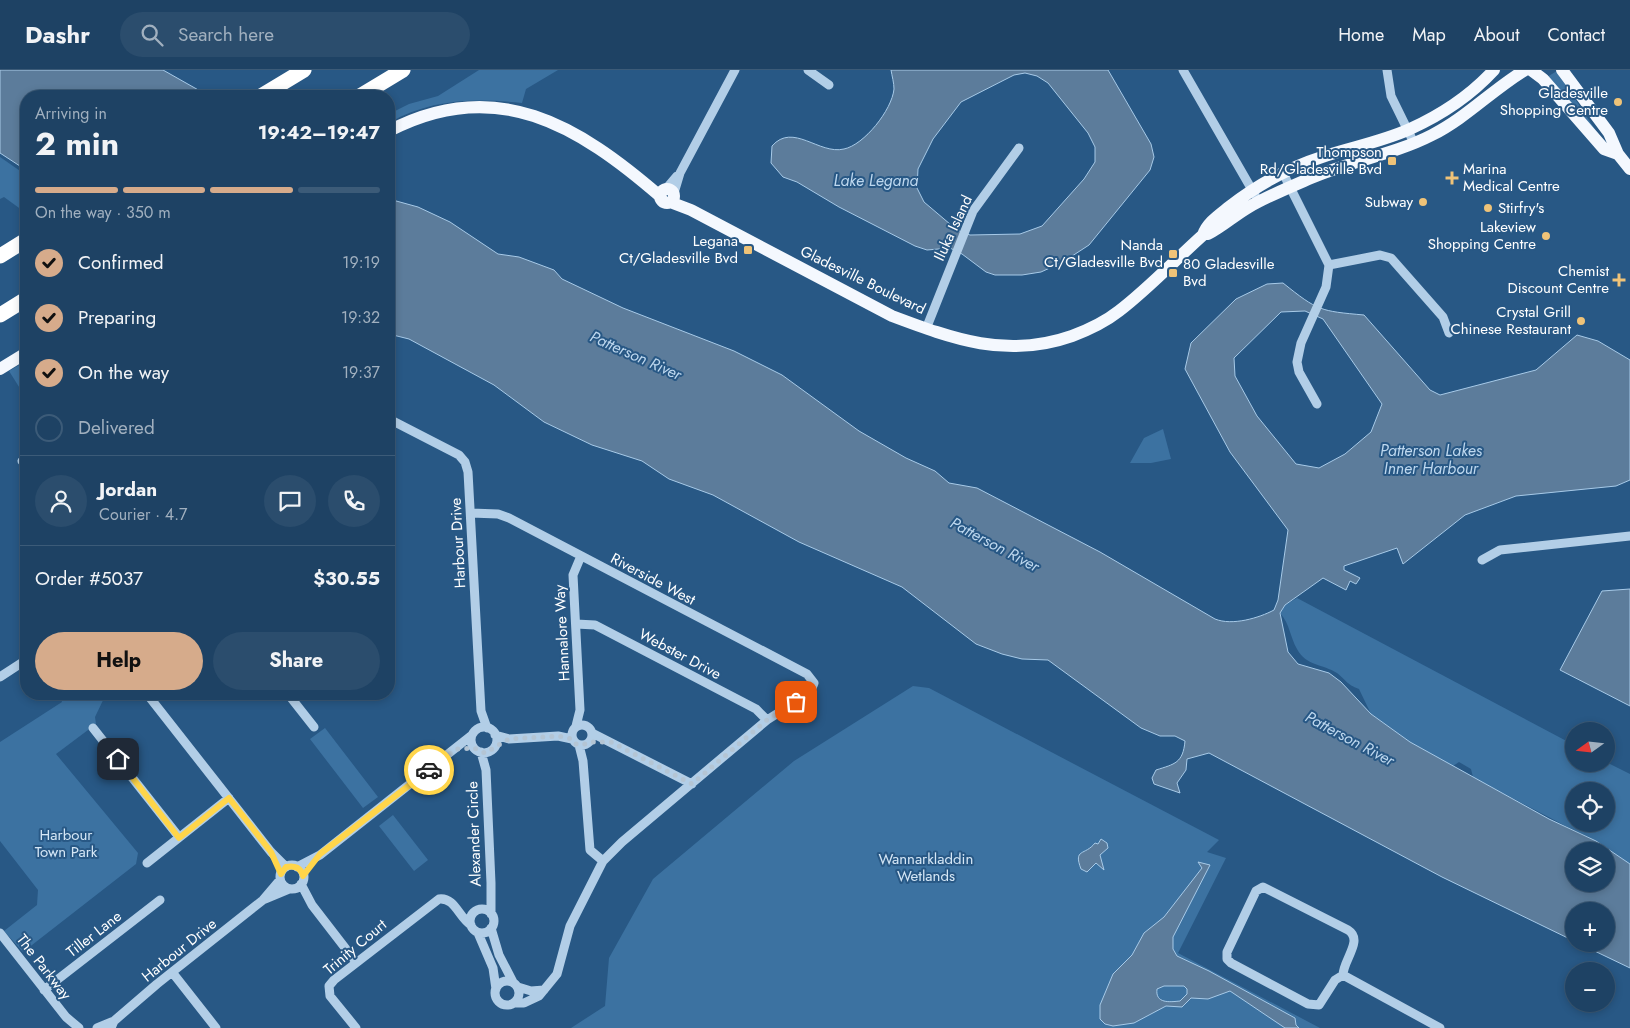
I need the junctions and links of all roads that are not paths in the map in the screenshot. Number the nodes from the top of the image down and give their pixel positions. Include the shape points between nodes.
1 (304, 70) edge
2 (402, 70) edge
3 (736, 70) edge
4 (808, 70) edge
5 (1183, 70) edge
6 (1387, 70) edge
7 (1494, 70) edge
8 (1524, 70) edge
9 (1531, 70) edge
10 (1562, 70) edge
11 (829, 85) dead end
12 (271, 90) edge
13 (370, 90) edge
14 (395, 129) edge
15 (1408, 130) junction
16 (1414, 143) junction
17 (1019, 148) dead end
18 (1618, 154) junction
19 (1630, 169) edge
20 (1283, 173) junction
21 (1291, 187) junction
22 (1252, 190) junction
23 (668, 194) junction
24 (1259, 201) junction
25 (1203, 235) junction
26 (20, 244) edge
27 (0, 256) edge
28 (1329, 265) junction
29 (20, 303) edge
30 (0, 315) edge
31 (926, 329) junction
32 (1450, 333) dead end
33 (20, 356) edge
34 (0, 369) edge
35 (1316, 404) dead end
36 (395, 422) edge
37 (471, 513) junction
38 (1630, 536) edge
39 (581, 556) junction
40 (1482, 560) dead end
41 (576, 624) junction
42 (20, 664) edge
43 (0, 677) edge
44 (152, 700) edge
45 (293, 700) edge
46 (580, 710) junction
47 (481, 711) junction
48 (767, 720) junction
49 (586, 725) junction
50 (314, 727) dead end
51 (93, 728) dead end
52 (487, 728) junction
53 (474, 733) junction
54 (592, 733) junction
55 (495, 735) junction
56 (579, 738) junction
57 (509, 739) junction
58 (611, 742) junction
59 (456, 749) junction
60 (485, 749) junction
61 (692, 784) junction
62 (229, 798) junction
63 (179, 838) junction
64 (320, 854) junction
65 (603, 861) junction
66 (147, 863) dead end
67 (297, 867) junction
68 (282, 873) junction
69 (302, 880) junction
70 (290, 889) junction
71 (490, 898) junction
72 (160, 900) dead end
73 (263, 900) junction
74 (312, 905) junction
75 (455, 906) junction
76 (478, 911) junction
77 (491, 914) junction
78 (471, 925) junction
79 (491, 928) junction
80 (478, 932) junction
81 (0, 933) edge
82 (356, 962) junction
83 (172, 972) junction
84 (1343, 975) junction
85 (515, 985) junction
86 (496, 989) junction
87 (44, 990) junction
88 (544, 990) junction
89 (514, 1003) junction
90 (66, 1017) junction
91 (112, 1025) edge
92 (72, 1028) edge
93 (79, 1028) edge
94 (98, 1028) edge
95 (216, 1028) edge
96 (356, 1028) edge
97 (1440, 1028) edge

1 - 12 highway
2 - 13 highway
3 - 23 street
4 - 11 street
5 - 22 street
6 - 15 street via 1391,96
7 - 15 main road, Gladesville Boulevard via 1454,105
8 - 16 main road, Gladesville Boulevard via 1461,118
9 - 18 main road via 1543,79 1604,149
10 - 18 main road via 1609,133
14 - 23 main road, Gladesville Boulevard via 414,119 455,108 491,107 528,113 572,131 644,182
15 - 16 street
15 - 20 main road, Gladesville Boulevard via 1324,156
16 - 21 main road, Gladesville Boulevard via 1325,172
17 - 31 street, Iluka Island via 983,195 963,232
18 - 19 main road
20 - 21 street
20 - 22 main road, Gladesville Boulevard
21 - 24 main road, Gladesville Boulevard
21 - 28 street
22 - 24 street
22 - 25 main road, Gladesville Boulevard via 1220,214 1205,228
23 - 31 main road, Gladesville Boulevard via 691,210 877,308
24 - 25 main road, Gladesville Boulevard
25 - 31 main road, Gladesville Boulevard via 1118,313 1060,340 1024,346 997,346
26 - 27 highway
28 - 32 street via 1380,255 1391,258 1443,317
28 - 35 street via 1326,287 1297,362 1298,372
29 - 30 highway
33 - 34 main road
36 - 37 street, Harbour Drive via 463,459 467,468
37 - 39 street, Riverside West via 504,516
37 - 47 street, Harbour Drive
38 - 40 street via 1507,549
39 - 41 street, Hannalore Way via 573,575
39 - 48 street, Riverside West via 812,678 814,686 810,693
41 - 46 street, Hannalore Way
41 - 48 street, Webster Drive via 595,625 756,709
42 - 43 street
44 - 62 street
45 - 50 street
46 - 49 street, Hannalore Way
46 - 56 street, Hannalore Way
47 - 52 street, Harbour Drive
47 - 53 street, Harbour Drive
48 - 61 street
49 - 54 street, Hannalore Way
49 - 56 street
51 - 63 street
52 - 53 street
52 - 55 street
53 - 59 street
53 - 60 street
54 - 56 street
54 - 58 street
55 - 57 street
55 - 60 street
56 - 57 street
56 - 58 street
56 - 65 street, Hannalore Way via 590,850
57 - 60 street
58 - 61 street
59 - 60 street
59 - 64 street
60 - 71 street, Alexander Circle via 492,883
61 - 65 street
62 - 63 street
62 - 68 street via 271,852
63 - 66 street
64 - 67 street
64 - 69 street
65 - 88 street via 570,926 557,974
67 - 68 street
67 - 69 street
68 - 70 street
68 - 73 street, Harbour Drive
69 - 70 street, Harbour Drive
69 - 74 street
70 - 73 street, Harbour Drive
70 - 74 street
71 - 76 street, Alexander Circle
71 - 77 street, Alexander Circle
72 - 87 street, Tiller Lane
73 - 83 street, Harbour Drive
74 - 82 street
75 - 76 street
75 - 78 street via 459,915
75 - 82 street, Trinity Court via 445,898 439,898
76 - 77 street
76 - 78 street via 472,916
77 - 79 street
78 - 80 street
79 - 80 street via 487,932
79 - 85 street via 499,954
80 - 86 street via 489,955
81 - 87 street, The Parkway
82 - 96 street, Trinity Court via 330,984 328,991
83 - 91 street, Harbour Drive
83 - 95 street
84 - 84 street via 1334,982 1322,1004 1314,1006 1229,962 1227,952 1257,890 1266,888 1351,932 1355,941 1343,965
84 - 97 street
85 - 86 street via 505,982
85 - 88 street via 532,991
85 - 89 street via 519,994
86 - 89 street via 500,1002
87 - 90 street, The Parkway
88 - 89 street via 528,1002
90 - 92 street, The Parkway
90 - 93 street, The Parkway
91 - 94 street, Harbour Drive

